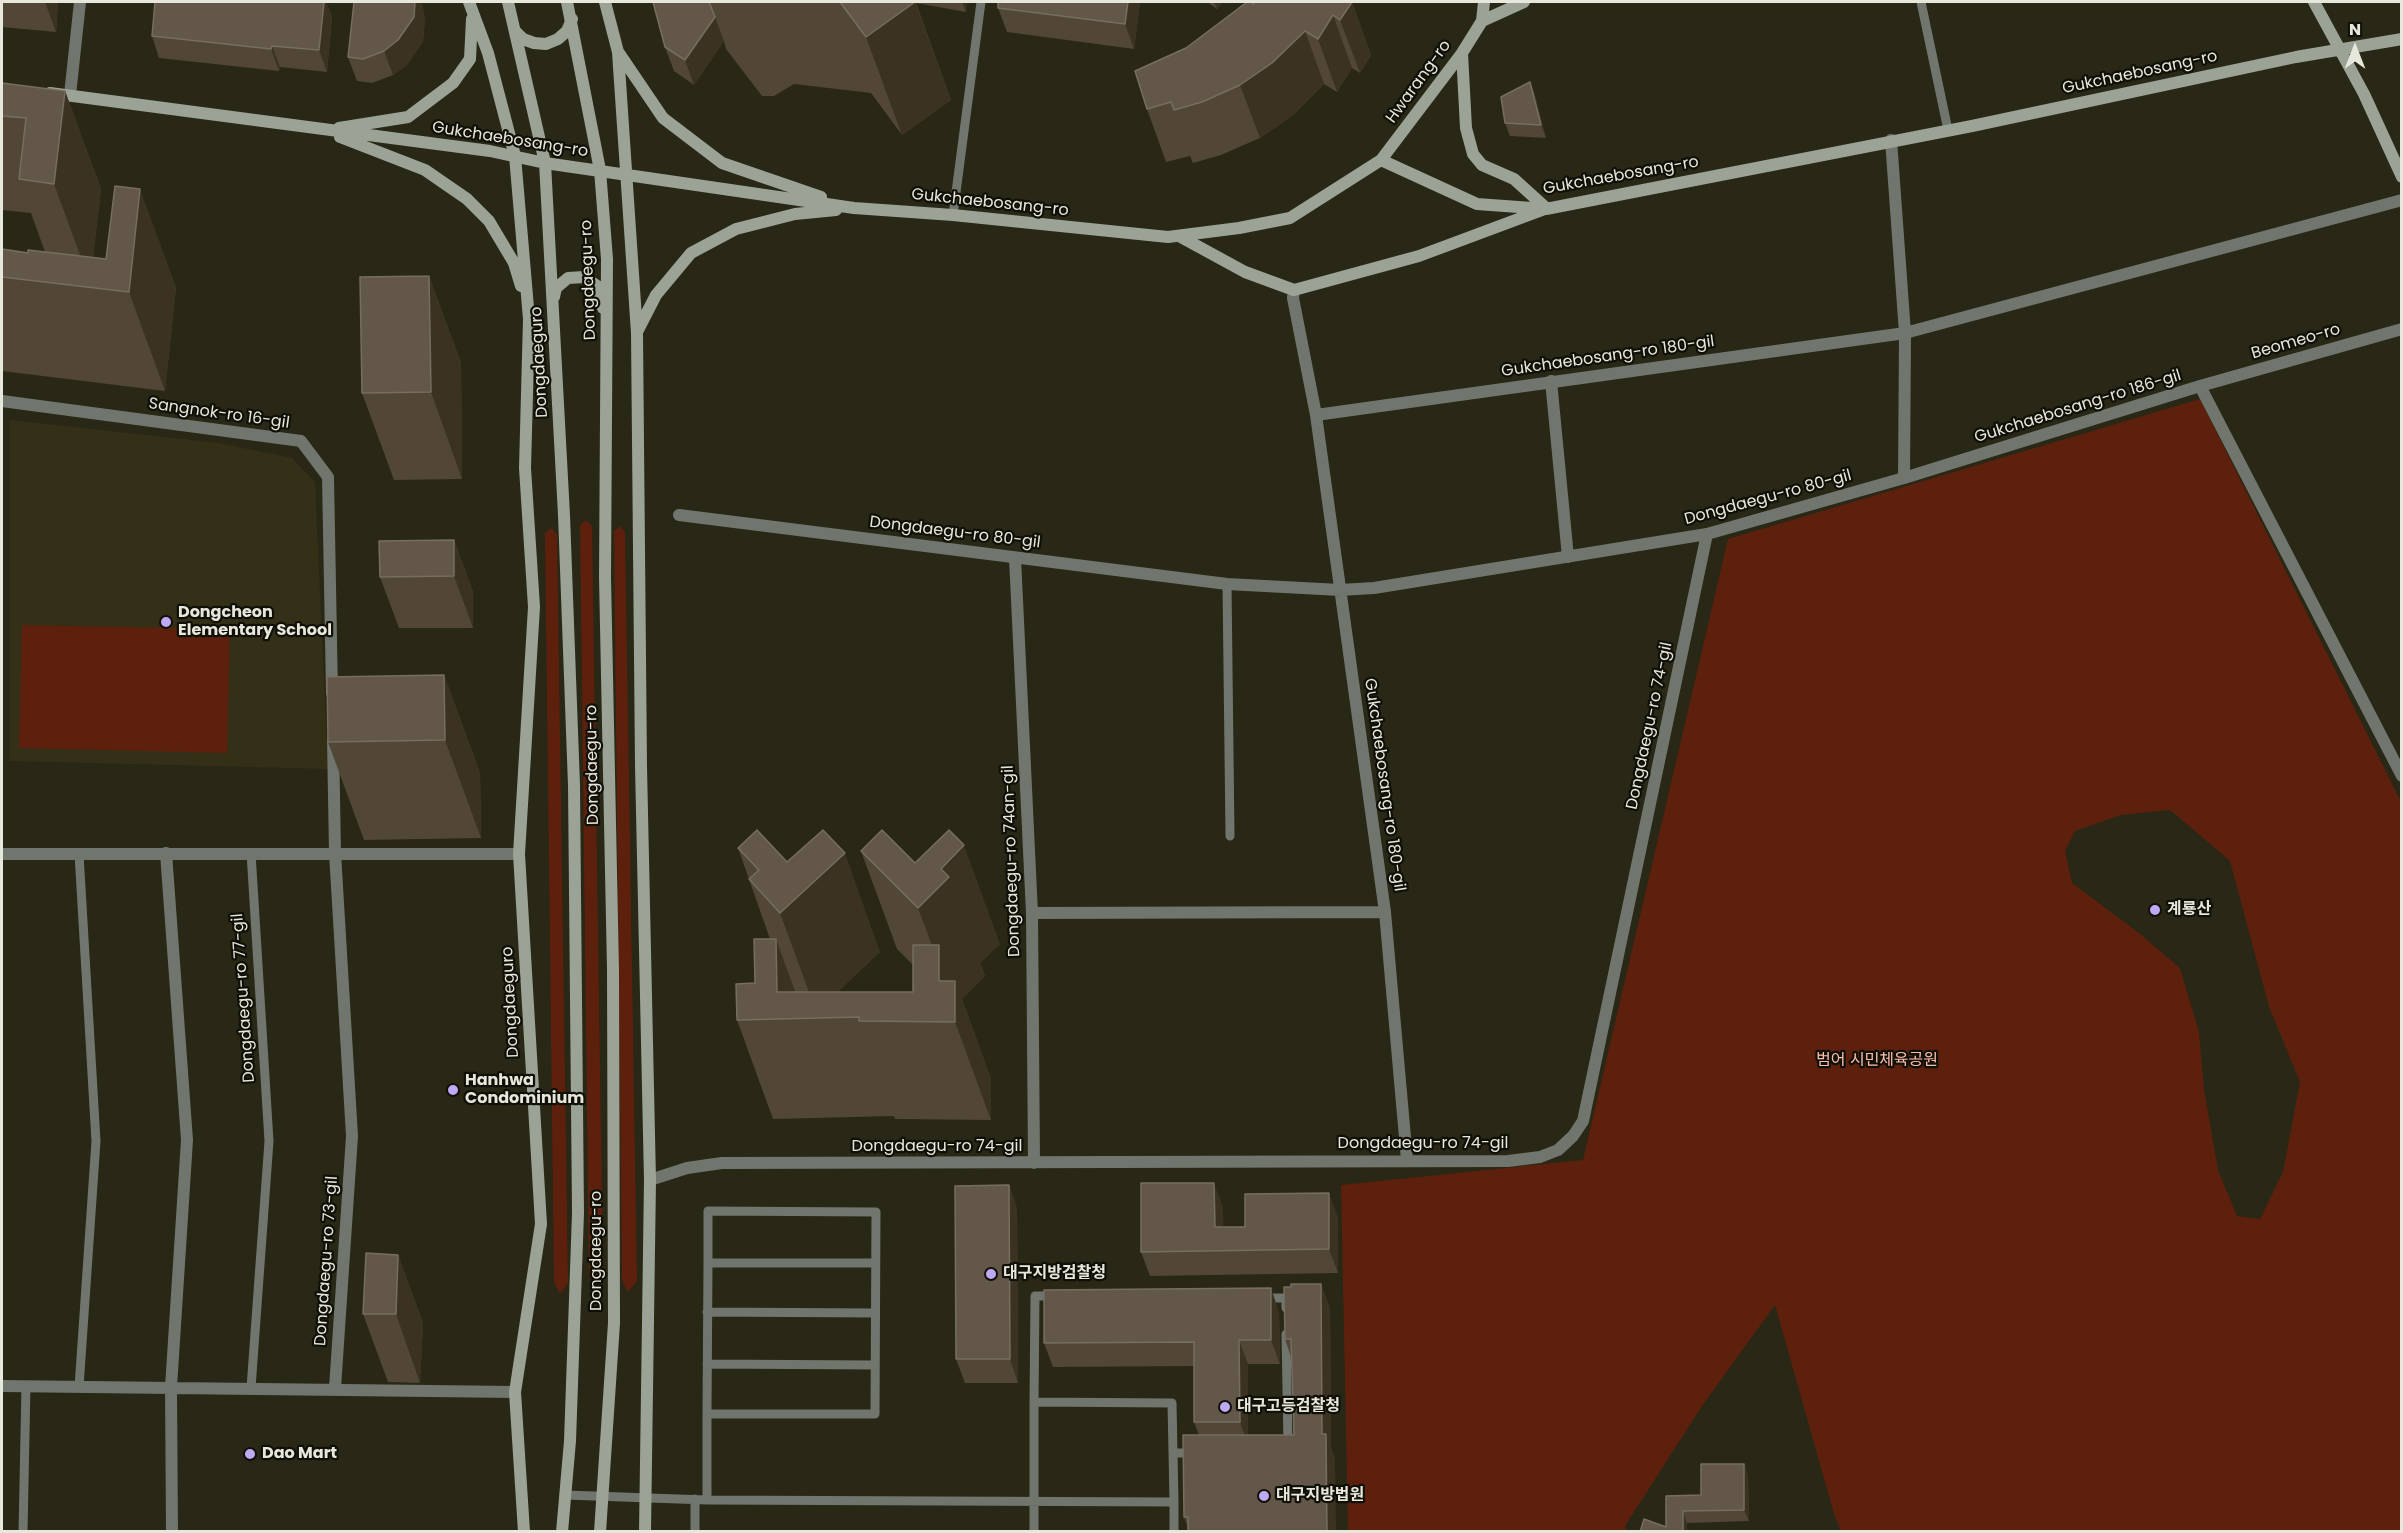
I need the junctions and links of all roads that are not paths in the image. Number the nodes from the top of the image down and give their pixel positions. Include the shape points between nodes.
1 (80, 2) edge
2 (469, 2) edge
3 (508, 2) edge
4 (567, 2) edge
5 (605, 2) edge
6 (981, 2) edge
7 (1484, 2) edge
8 (1524, 2) edge
9 (1921, 2) edge
10 (2314, 2) edge
11 (472, 15) junction
12 (572, 19) junction
13 (1482, 21) junction
14 (514, 30) junction
15 (2402, 39) edge
16 (2340, 49) junction
17 (618, 52) junction
18 (1462, 53) junction
19 (36, 91) edge
20 (70, 95) junction
21 (325, 130) junction
22 (1948, 130) junction
23 (1891, 140) junction
24 (515, 156) junction
25 (1381, 160) junction
26 (545, 163) junction
27 (600, 170) junction
28 (627, 173) junction
29 (2402, 177) edge
30 (2402, 200) edge
31 (854, 208) junction
32 (1546, 208) junction
33 (953, 215) junction
34 (1179, 236) junction
35 (1294, 290) junction
36 (553, 303) junction
37 (529, 319) junction
38 (608, 323) junction
39 (2402, 329) edge
40 (636, 333) junction
41 (1905, 333) junction
42 (1551, 381) junction
43 (2200, 386) junction
44 (2, 401) edge
45 (1316, 415) junction
46 (1904, 478) junction
47 (679, 515) dead end
48 (1707, 534) junction
49 (1568, 556) junction
50 (1015, 558) junction
51 (1227, 584) junction
52 (1340, 590) junction
53 (2402, 776) edge
54 (1230, 836) dead end
55 (166, 853) junction
56 (251, 853) junction
57 (335, 853) junction
58 (2, 854) edge
59 (79, 854) junction
60 (519, 854) junction
61 (1385, 912) junction
62 (1032, 913) junction
63 (1407, 1160) junction
64 (1034, 1163) junction
65 (650, 1180) junction
66 (708, 1263) junction
67 (875, 1263) junction
68 (1071, 1296) edge
69 (1250, 1298) edge
70 (707, 1312) junction
71 (875, 1313) junction
72 (707, 1364) junction
73 (875, 1365) junction
74 (2, 1386) edge
75 (26, 1386) junction
76 (79, 1387) junction
77 (171, 1387) junction
78 (251, 1388) junction
79 (335, 1388) junction
80 (515, 1392) junction
81 (1034, 1402) junction
82 (707, 1414) junction
83 (1173, 1453) junction
84 (1207, 1453) edge
85 (1276, 1453) edge
86 (565, 1495) junction
87 (603, 1496) junction
88 (646, 1498) junction
89 (695, 1499) junction
90 (707, 1500) junction
91 (1034, 1501) junction
92 (1174, 1502) junction
93 (23, 1532) edge
94 (172, 1532) edge
95 (524, 1532) edge
96 (562, 1532) edge
97 (600, 1532) edge
98 (645, 1532) edge
99 (695, 1532) edge
100 (1034, 1532) edge
101 (1174, 1532) edge

1 - 20 street
2 - 11 main road
3 - 14 main road
4 - 12 main road, Dongdaegu-ro
5 - 17 main road
6 - 33 lane
7 - 13 main road, Hwarang-ro
8 - 13 main road
9 - 22 lane
10 - 16 main road
11 - 21 main road via 470,59 453,83 408,117
11 - 24 main road via 488,54
12 - 14 main road via 567,31 546,44 522,39
12 - 27 main road, Dongdaegu-ro
13 - 18 main road, Hwarang-ro
14 - 26 main road
15 - 16 main road, Gukchaebosang-ro
16 - 22 main road, Gukchaebosang-ro
16 - 29 main road
17 - 28 main road
17 - 31 main road via 663,118 722,163
18 - 25 main road, Hwarang-ro
18 - 32 main road via 1466,128 1473,154 1482,165 1514,179
19 - 20 main road, Gukchaebosang-ro
20 - 21 main road, Gukchaebosang-ro
21 - 24 main road, Gukchaebosang-ro
21 - 37 main road via 425,170 467,199 489,221 513,263
22 - 23 main road, Gukchaebosang-ro
23 - 32 main road, Gukchaebosang-ro
23 - 41 street
24 - 26 main road, Gukchaebosang-ro
24 - 37 main road
25 - 32 main road, Gukchaebosang-ro via 1478,204
25 - 34 main road, Gukchaebosang-ro via 1290,218
26 - 27 main road, Gukchaebosang-ro
26 - 36 main road, Dongdaeguro
27 - 28 main road, Gukchaebosang-ro
27 - 38 main road, Dongdaegu-ro
28 - 31 main road, Gukchaebosang-ro
28 - 40 main road
30 - 41 street, Gukchaebosang-ro 180-gil
31 - 33 main road, Gukchaebosang-ro
31 - 40 main road via 795,214 736,229 691,253 656,295
32 - 35 main road via 1419,256
33 - 34 main road, Gukchaebosang-ro
34 - 35 main road via 1245,272
35 - 45 street, Gukchaebosang-ro 180-gil
36 - 38 main road via 556,288 568,278 584,277 597,286
36 - 86 main road, Dongdaegu-ro via 574,785 578,1201
37 - 60 main road, Dongdaeguro via 525,468 534,607
38 - 87 main road, Dongdaegu-ro via 605,577 613,970 614,1323
39 - 43 street, Beomeo-ro
40 - 65 main road
41 - 42 street, Gukchaebosang-ro 180-gil
41 - 46 street
42 - 45 street, Gukchaebosang-ro 180-gil
42 - 49 street
43 - 46 street, Gukchaebosang-ro 186-gil
43 - 53 street, Gukchaebosang-ro 186-gil
44 - 57 street, Sangnok-ro 16-gil via 301,441 328,477
45 - 52 street, Gukchaebosang-ro 180-gil
46 - 48 street, Dongdaegu-ro 80-gil
47 - 50 street, Dongdaegu-ro 80-gil
48 - 49 street, Dongdaegu-ro 80-gil
48 - 63 street, Dongdaegu-ro 74-gil via 1583,1121 1558,1150 1540,1157 1508,1161
49 - 52 street, Dongdaegu-ro 80-gil via 1374,588
50 - 51 street, Dongdaegu-ro 80-gil
50 - 62 street, Dongdaegu-ro 74an-gil
51 - 52 street, Dongdaegu-ro 80-gil
51 - 54 lane
52 - 61 street, Gukchaebosang-ro 180-gil
55 - 56 street
55 - 59 street
55 - 77 street via 187,1140
56 - 57 street
56 - 78 lane, Dongdaegu-ro 77-gil via 269,1141
57 - 60 street
57 - 79 street, Dongdaegu-ro 73-gil via 352,1136
58 - 59 street
59 - 76 lane via 96,1141
60 - 80 main road, Dongdaeguro via 541,1224
61 - 62 street
61 - 63 street, Gukchaebosang-ro 180-gil
62 - 64 street, Dongdaegu-ro 74an-gil
63 - 64 street, Dongdaegu-ro 74-gil
64 - 65 street, Dongdaegu-ro 74-gil via 723,1163 687,1168
65 - 88 main road
66 - 67 lane
66 - 67 lane via 708,1211 876,1212
66 - 70 lane
67 - 71 lane
68 - 81 lane via 1035,1296
69 - 85 lane via 1286,1298 1288,1453
70 - 71 lane
70 - 72 lane
71 - 73 lane
72 - 73 lane
72 - 82 lane
73 - 82 lane via 875,1414
74 - 75 street
75 - 76 street
75 - 93 lane
76 - 77 street
77 - 78 street
77 - 94 street
78 - 79 street
79 - 80 street
80 - 95 main road, Dongdaeguro
81 - 83 lane via 1172,1403
81 - 91 lane
82 - 90 lane
83 - 84 lane
83 - 92 lane
86 - 87 lane
86 - 96 main road, Dongdaegu-ro
87 - 88 lane
87 - 97 main road, Dongdaegu-ro
88 - 89 lane
88 - 98 main road
89 - 90 lane
89 - 99 lane
90 - 91 lane
91 - 92 lane
91 - 100 lane
92 - 101 lane

